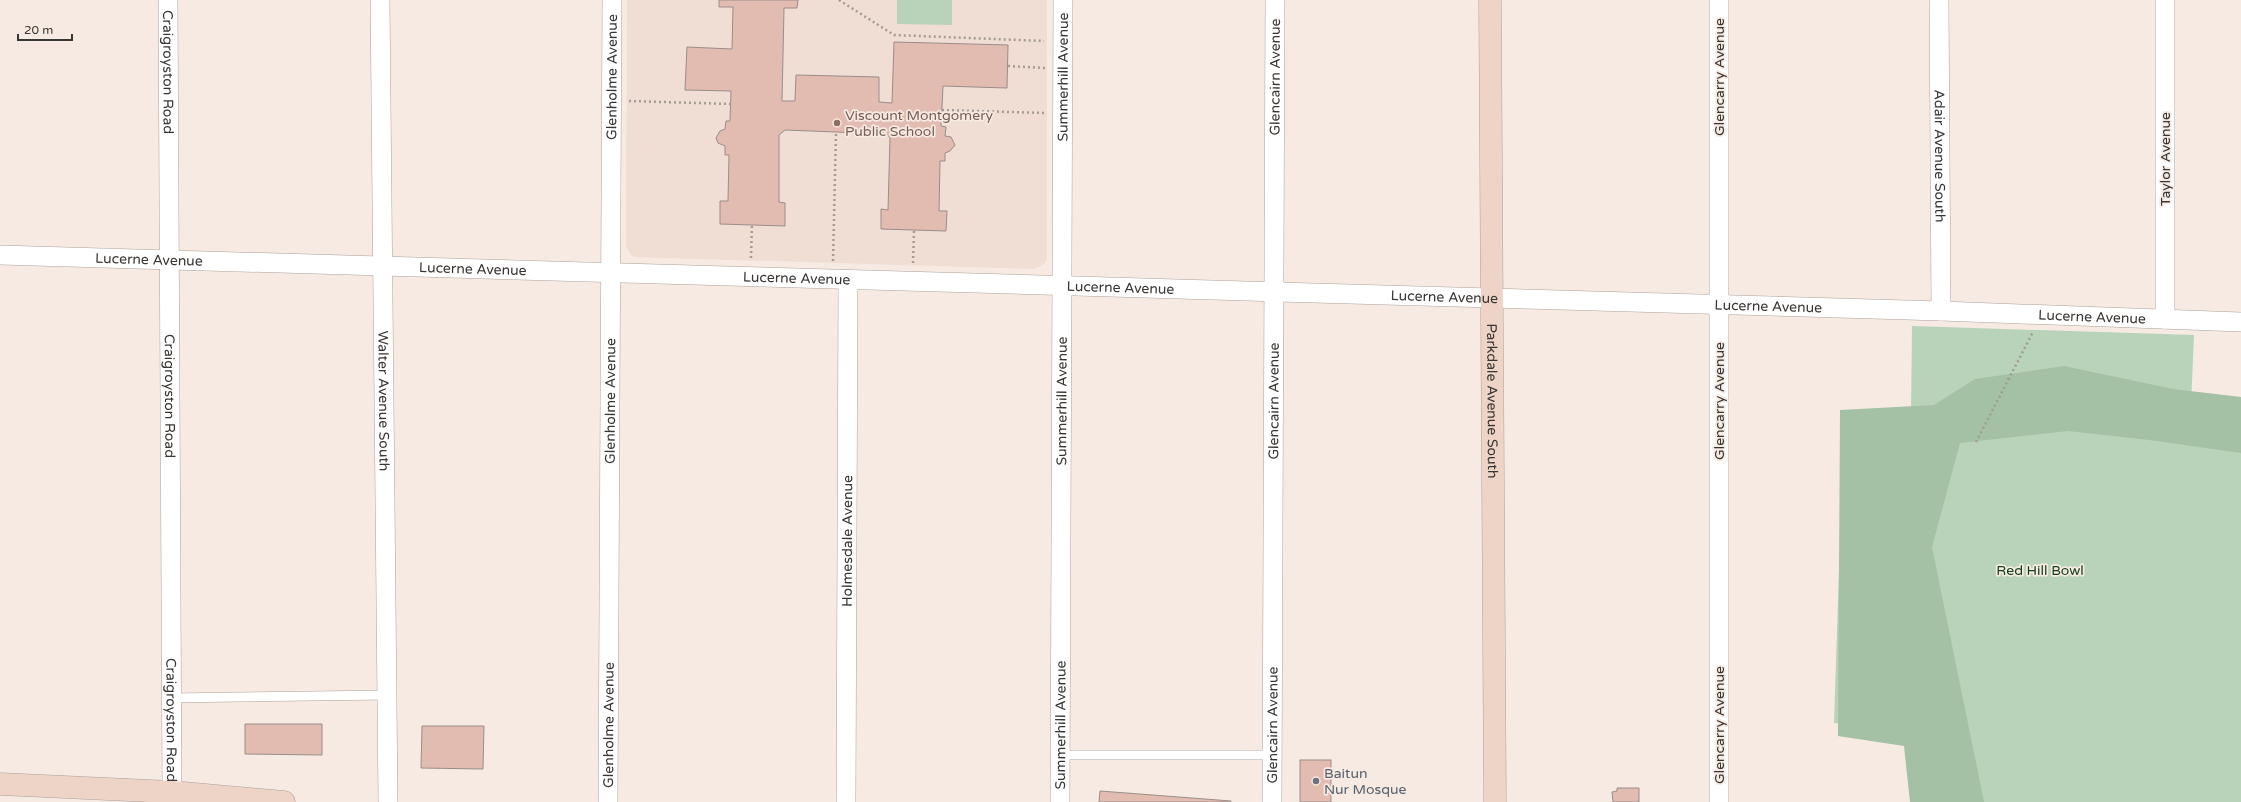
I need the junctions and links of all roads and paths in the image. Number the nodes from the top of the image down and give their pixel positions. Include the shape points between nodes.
1 (168, 0) edge
2 (380, 0) edge
3 (612, 0) edge
4 (839, 0) edge
5 (1063, 0) edge
6 (1274, 0) edge
7 (1490, 0) edge
8 (1719, 0) edge
9 (1939, 0) edge
10 (2165, 0) edge
11 (1062, 42) junction
12 (1008, 66) dead end
13 (1062, 69) junction
14 (612, 101) junction
15 (731, 104) dead end
16 (942, 110) dead end
17 (1062, 113) junction
18 (836, 132) dead end
19 (752, 225) dead end
20 (914, 230) dead end
21 (0, 255) edge
22 (170, 261) junction
23 (382, 266) junction
24 (612, 273) junction
25 (751, 278) junction
26 (840, 280) junction
27 (912, 282) junction
28 (1061, 286) junction
29 (1273, 292) junction
30 (1491, 299) junction
31 (1719, 305) junction
32 (1941, 311) junction
33 (2041, 316) junction
34 (2165, 319) junction
35 (2241, 322) edge
36 (1976, 442) dead end
37 (387, 695) junction
38 (171, 698) junction
39 (1060, 755) junction
40 (1272, 755) junction
41 (0, 784) edge
42 (172, 792) junction
43 (284, 802) edge
44 (388, 802) edge
45 (608, 802) edge
46 (846, 802) edge
47 (1060, 802) edge
48 (1272, 802) edge
49 (1496, 802) edge
50 (1719, 802) edge

1 - 22 street, Craigroyston Road
2 - 23 street, Walter Avenue South
3 - 14 street, Glenholme Avenue
4 - 11 path via 894,35
5 - 11 street, Summerhill Avenue
6 - 29 street, Glencairn Avenue
7 - 30 main road, Parkdale Avenue South
8 - 31 street, Glencarry Avenue
9 - 32 street, Adair Avenue South
10 - 34 street, Taylor Avenue
11 - 13 street, Summerhill Avenue
12 - 13 path
13 - 17 street, Summerhill Avenue
14 - 15 path
14 - 24 street, Glenholme Avenue
16 - 17 path
17 - 28 street, Summerhill Avenue
18 - 26 path
19 - 25 path
20 - 27 path
21 - 22 street, Lucerne Avenue
22 - 23 street, Lucerne Avenue
22 - 38 street, Craigroyston Road
23 - 24 street, Lucerne Avenue
23 - 37 street, Walter Avenue South
24 - 25 street, Lucerne Avenue
24 - 45 street, Glenholme Avenue
25 - 26 street, Lucerne Avenue
26 - 27 street, Lucerne Avenue
26 - 46 street, Holmesdale Avenue
27 - 28 street, Lucerne Avenue
28 - 29 street, Lucerne Avenue
28 - 39 street, Summerhill Avenue
29 - 30 street, Lucerne Avenue
29 - 40 street, Glencairn Avenue
30 - 31 street, Lucerne Avenue
30 - 49 main road, Parkdale Avenue South
31 - 32 street, Lucerne Avenue
31 - 50 street, Glencarry Avenue
32 - 33 street, Lucerne Avenue
33 - 34 street, Lucerne Avenue
33 - 36 path
34 - 35 street, Lucerne Avenue
37 - 38 lane
37 - 44 street, Walter Avenue South
38 - 42 street, Craigroyston Road
39 - 40 lane
39 - 47 street, Summerhill Avenue
40 - 48 street, Glencairn Avenue
41 - 42 main road
42 - 43 main road

